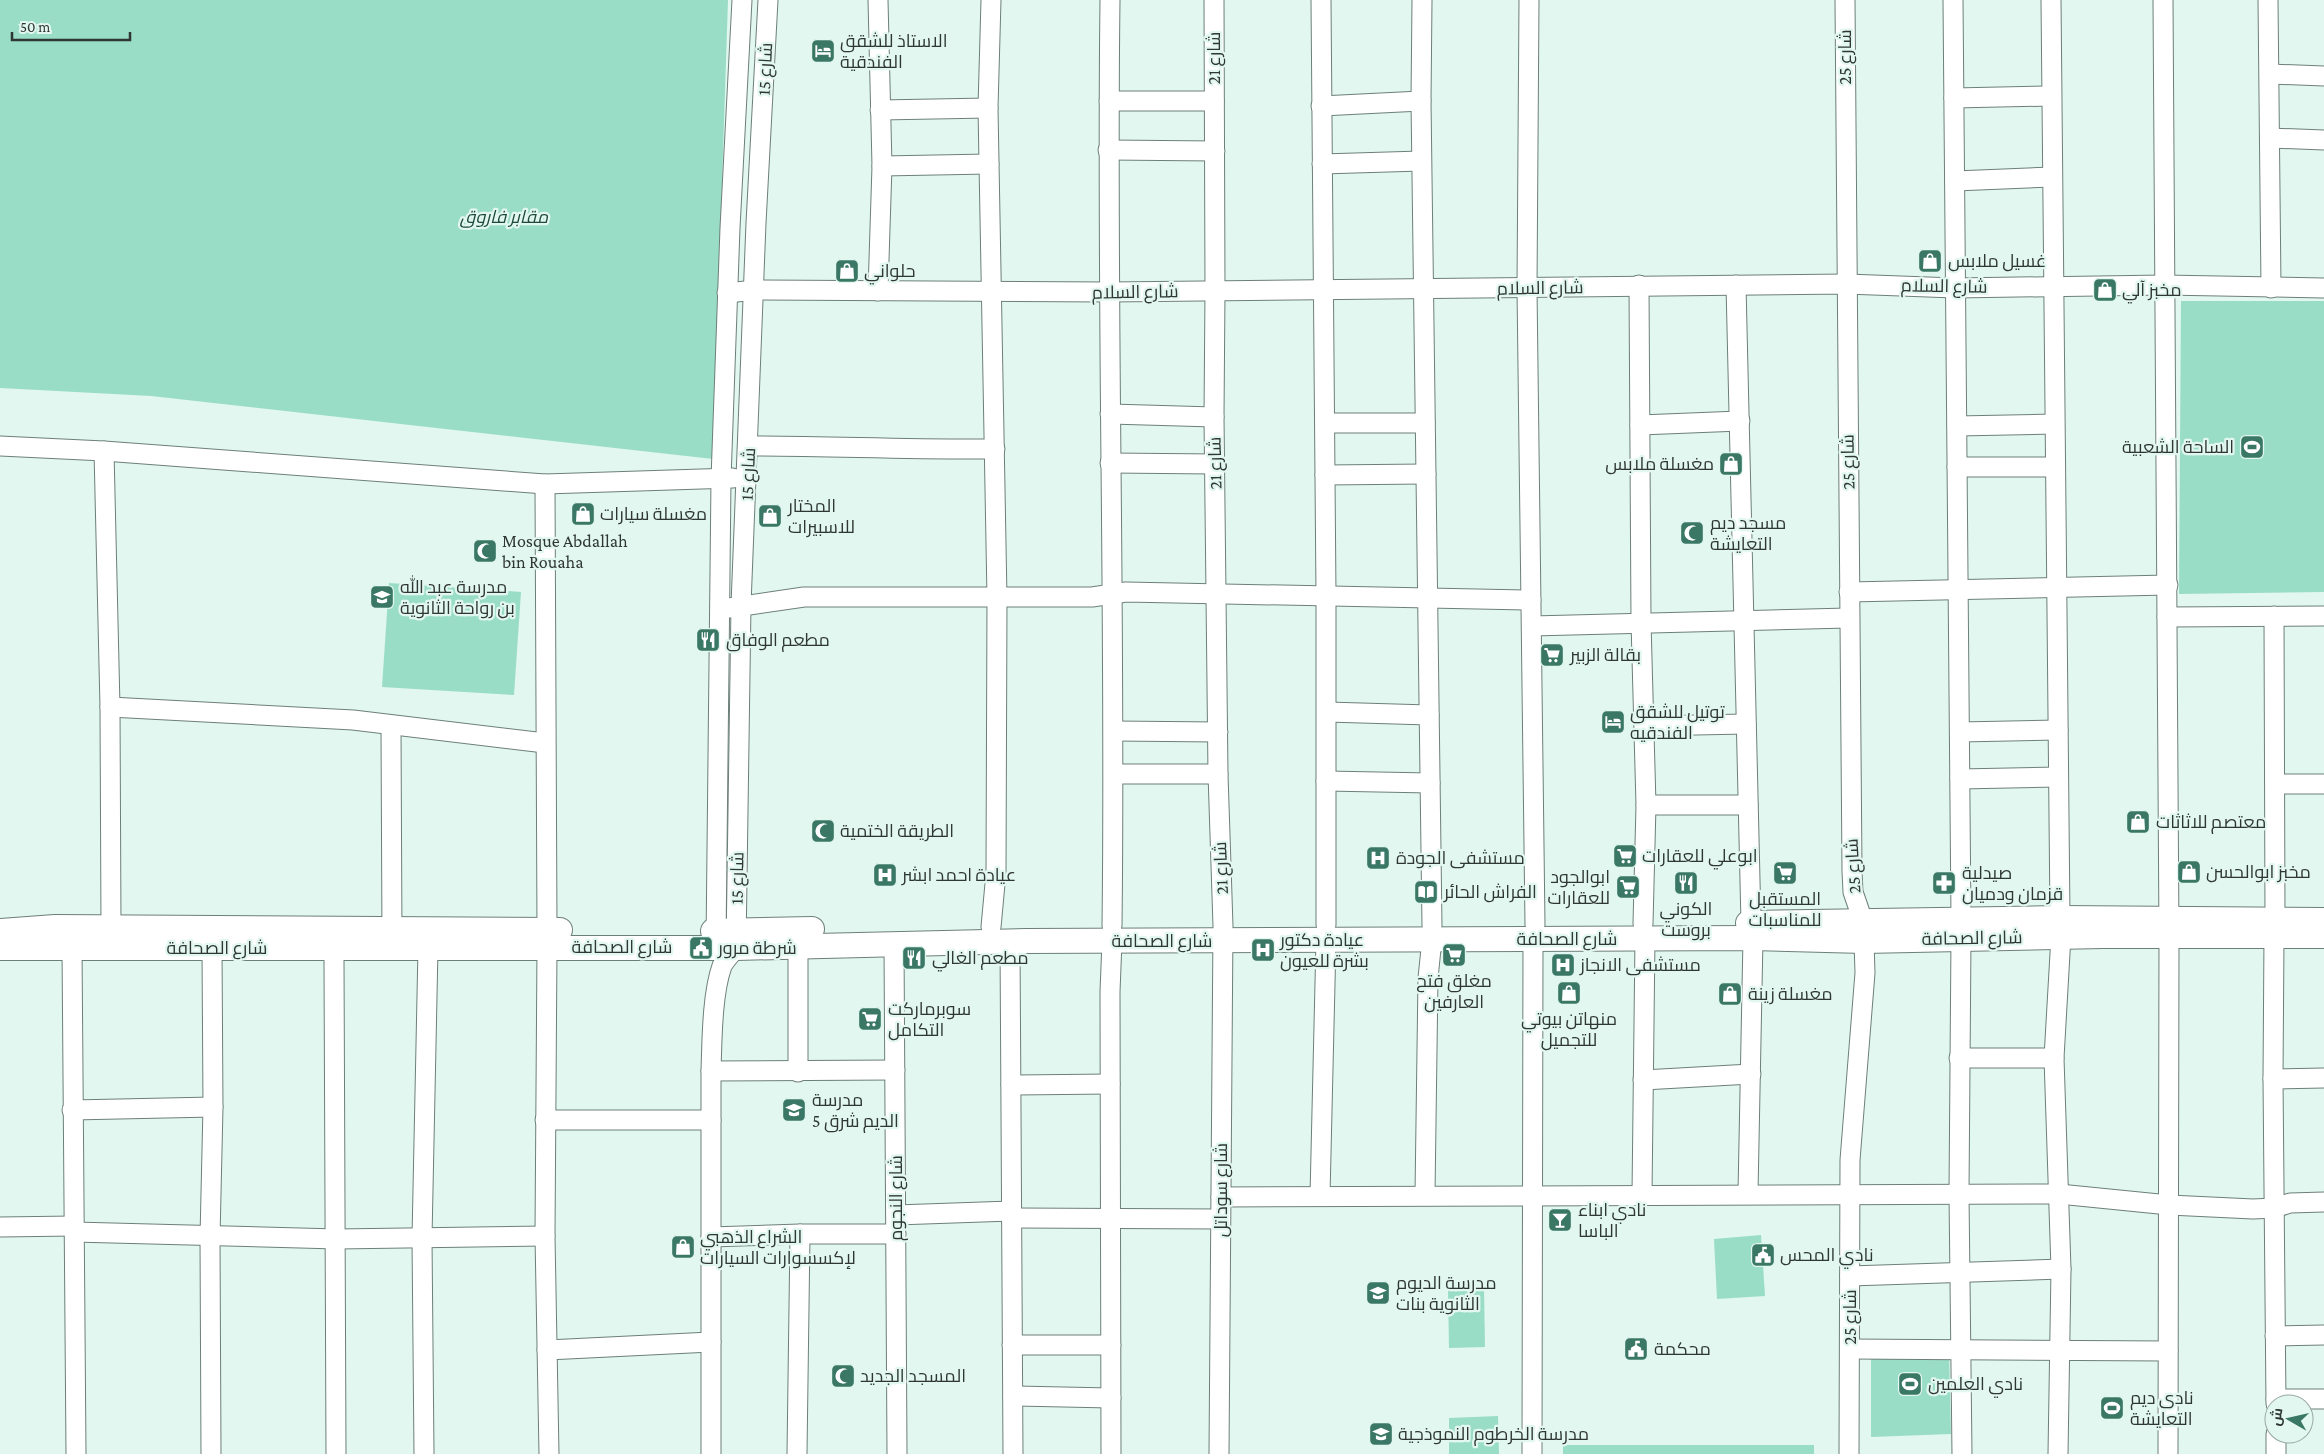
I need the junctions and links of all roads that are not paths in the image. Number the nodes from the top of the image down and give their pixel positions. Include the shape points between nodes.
1 (742, 0) edge
2 (768, 0) edge
3 (878, 0) edge
4 (991, 0) edge
5 (1110, 0) edge
6 (1214, 0) edge
7 (1321, 0) edge
8 (1422, 0) edge
9 (1529, 0) edge
10 (1845, 0) edge
11 (1953, 0) edge
12 (2051, 0) edge
13 (2163, 0) edge
14 (2268, 0) edge
15 (2270, 74) junction
16 (2324, 76) edge
17 (2050, 96) junction
18 (1954, 98) junction
19 (1109, 101) junction
20 (1214, 101) junction
21 (1420, 101) junction
22 (1321, 106) junction
23 (988, 108) junction
24 (880, 110) junction
25 (2270, 138) junction
26 (2324, 140) edge
27 (1108, 150) junction
28 (1215, 151) junction
29 (1421, 161) junction
30 (989, 164) junction
31 (1322, 164) junction
32 (882, 166) junction
33 (2052, 177) junction
34 (1955, 181) junction
35 (1846, 284) junction
36 (1639, 285) junction
37 (1736, 285) junction
38 (2164, 285) junction
39 (2052, 286) junction
40 (1527, 288) junction
41 (1955, 288) junction
42 (2271, 288) junction
43 (2324, 288) edge
44 (755, 290) junction
45 (1424, 290) junction
46 (878, 291) junction
47 (993, 291) junction
48 (1215, 291) junction
49 (1322, 291) junction
50 (1109, 292) junction
51 (727, 293) junction
52 (1110, 414) junction
53 (1214, 417) junction
54 (1740, 421) junction
55 (1325, 423) junction
56 (1426, 423) junction
57 (1640, 424) junction
58 (2054, 424) junction
59 (1957, 426) junction
60 (723, 428) junction
61 (0, 446) edge
62 (749, 446) junction
63 (995, 449) junction
64 (104, 450) junction
65 (1110, 463) junction
66 (1215, 464) junction
67 (1957, 467) junction
68 (2055, 467) junction
69 (1426, 474) junction
70 (1325, 475) junction
71 (747, 476) junction
72 (721, 479) junction
73 (688, 481) junction
74 (545, 484) junction
75 (2168, 586) junction
76 (2056, 587) junction
77 (1958, 589) junction
78 (1849, 592) junction
79 (1112, 593) junction
80 (1217, 593) junction
81 (1326, 596) junction
82 (996, 598) junction
83 (1428, 599) junction
84 (1531, 600) junction
85 (742, 605) junction
86 (719, 612) junction
87 (2274, 616) junction
88 (2324, 616) edge
89 (2167, 617) junction
90 (1848, 618) junction
91 (1744, 621) junction
92 (1641, 622) junction
93 (1532, 626) junction
94 (110, 707) junction
95 (1327, 712) junction
96 (1429, 715) junction
97 (1746, 724) junction
98 (391, 726) junction
99 (1645, 726) junction
100 (2058, 730) junction
101 (1114, 731) junction
102 (1218, 732) junction
103 (1960, 732) junction
104 (545, 744) junction
105 (1114, 774) junction
106 (1218, 774) junction
107 (2058, 777) junction
108 (1960, 779) junction
109 (1326, 781) junction
110 (1430, 783) junction
111 (2275, 784) junction
112 (2324, 784) edge
113 (1646, 805) junction
114 (1748, 805) junction
115 (2324, 920) edge
116 (991, 927) junction
117 (2060, 927) junction
118 (111, 928) junction
119 (2169, 928) junction
120 (2275, 928) junction
121 (1961, 929) junction
122 (0, 931) edge
123 (1644, 931) junction
124 (1752, 931) junction
125 (1863, 931) junction
126 (1534, 932) junction
127 (1112, 933) junction
128 (1326, 933) junction
129 (1432, 933) junction
130 (1223, 934) junction
131 (2324, 936) edge
132 (547, 938) junction
133 (392, 939) junction
134 (1010, 942) junction
135 (894, 943) junction
136 (726, 944) junction
137 (798, 945) junction
138 (0, 948) edge
139 (72, 948) junction
140 (212, 948) junction
141 (332, 948) junction
142 (428, 948) junction
143 (1960, 1058) junction
144 (2054, 1058) junction
145 (895, 1070) junction
146 (711, 1071) junction
147 (798, 1072) junction
148 (1751, 1074) junction
149 (2324, 1078) edge
150 (2273, 1079) junction
151 (1643, 1080) junction
152 (1110, 1084) junction
153 (1011, 1086) junction
154 (213, 1107) junction
155 (72, 1110) junction
156 (545, 1120) junction
157 (711, 1120) junction
158 (1748, 1193) junction
159 (1850, 1193) junction
160 (1959, 1194) junction
161 (2059, 1194) junction
162 (1425, 1195) junction
163 (1533, 1195) junction
164 (1642, 1195) junction
165 (1320, 1196) junction
166 (1221, 1197) junction
167 (2324, 1202) edge
168 (2169, 1205) junction
169 (2274, 1208) junction
170 (1011, 1215) junction
171 (1110, 1218) junction
172 (1220, 1219) junction
173 (896, 1225) junction
174 (0, 1227) edge
175 (74, 1229) junction
176 (800, 1234) junction
177 (544, 1236) junction
178 (210, 1237) junction
179 (711, 1237) junction
180 (422, 1238) junction
181 (337, 1239) junction
182 (2061, 1269) junction
183 (1960, 1272) junction
184 (1850, 1276) junction
185 (2324, 1335) edge
186 (2275, 1336) junction
187 (711, 1342) junction
188 (1012, 1345) junction
189 (1111, 1345) junction
190 (1850, 1349) junction
191 (547, 1350) junction
192 (1961, 1350) junction
193 (2061, 1350) junction
194 (2168, 1351) junction
195 (2276, 1394) edge
196 (1013, 1396) junction
197 (1110, 1398) junction
198 (76, 1454) edge
199 (212, 1454) edge
200 (336, 1454) edge
201 (424, 1454) edge
202 (549, 1454) edge
203 (711, 1454) edge
204 (797, 1454) edge
205 (897, 1454) edge
206 (1013, 1454) edge
207 (1111, 1454) edge
208 (1219, 1454) edge
209 (1532, 1454) edge
210 (1849, 1454) edge
211 (1962, 1454) edge
212 (2058, 1454) edge
213 (2168, 1454) edge

1 - 51 street, شارع 15
2 - 44 street, شارع 15
3 - 24 street
4 - 23 street
5 - 19 street
6 - 20 street, شارع 21
7 - 22 street
8 - 21 street
9 - 40 street
10 - 35 street, شارع 25
11 - 18 street
12 - 17 street
13 - 38 street
14 - 15 street
15 - 16 street
15 - 25 street
17 - 18 street
17 - 33 street
18 - 34 street
19 - 20 street
19 - 27 street
20 - 28 street, شارع 21
21 - 22 street
21 - 29 street
22 - 31 street
23 - 24 street
23 - 30 street
24 - 32 street
25 - 26 street
25 - 42 street
27 - 28 street
27 - 50 street
28 - 48 street, شارع 21
29 - 31 street
29 - 45 street
30 - 32 street
30 - 47 street
31 - 49 street
32 - 46 street
33 - 34 street
33 - 39 street
34 - 41 street
35 - 37 street, شارع السلام
35 - 41 street, شارع السلام
35 - 78 street, شارع 25
36 - 37 street, شارع السلام
36 - 40 street, شارع السلام
36 - 57 street
37 - 54 street
38 - 39 street, شارع السلام
38 - 42 street, شارع السلام
38 - 75 street
39 - 41 street, شارع السلام
39 - 58 street
40 - 45 street, شارع السلام
40 - 84 street
41 - 59 street
42 - 43 street, شارع السلام
44 - 46 street, شارع السلام
44 - 51 street, شارع السلام
44 - 62 street, شارع 15
45 - 49 street, شارع السلام
45 - 56 street
46 - 47 street, شارع السلام
47 - 50 street, شارع السلام
47 - 63 street
48 - 49 street, شارع السلام
48 - 50 street, شارع السلام
48 - 53 street, شارع 21
49 - 55 street
50 - 52 street
51 - 60 street, شارع 15
52 - 53 street
52 - 65 street
53 - 66 street, شارع 21
54 - 57 street
54 - 91 street
55 - 56 street
55 - 70 street
56 - 69 street
57 - 92 street
58 - 59 street
58 - 68 street
59 - 67 street
60 - 72 street, شارع 15
60 - 73 street via 711,460
61 - 64 street
62 - 63 street
62 - 71 street, شارع 15
63 - 82 street
64 - 74 street
64 - 94 street
65 - 66 street
65 - 79 street
66 - 80 street, شارع 21
67 - 68 street
67 - 77 street
68 - 76 street
69 - 70 street
69 - 83 street
70 - 81 street
71 - 72 street
71 - 85 street, شارع 15
72 - 73 street
72 - 86 street, شارع 15
73 - 74 street
74 - 104 street
75 - 76 street
75 - 89 street
76 - 77 street
76 - 100 street
77 - 78 street
77 - 103 street
78 - 90 street, شارع 25
79 - 80 street
79 - 82 street via 1092,597
79 - 101 street
80 - 81 street
80 - 102 street, شارع 21
81 - 83 street
81 - 95 street
82 - 85 street via 804,596
82 - 116 street via 996,853
83 - 84 street
83 - 96 street
84 - 93 street
85 - 86 street
85 - 136 street, شارع 15
86 - 136 street, شارع 15
87 - 88 street
87 - 89 street
87 - 111 street
89 - 119 street
90 - 91 street
90 - 125 street, شارع 25 via 1853,892
91 - 92 street
91 - 97 street
92 - 93 street
92 - 99 street
93 - 126 street
94 - 98 street via 353,720
94 - 118 street
95 - 96 street
95 - 109 street
96 - 110 street
97 - 99 street
97 - 114 street
98 - 104 street
98 - 133 street
99 - 113 street
100 - 103 street
100 - 107 street
101 - 102 street
101 - 105 street
102 - 106 street, شارع 21
103 - 108 street
104 - 132 street
105 - 106 street
105 - 127 street
106 - 130 street, شارع 21
107 - 108 street
107 - 117 street
108 - 121 street
109 - 110 street
109 - 128 street
110 - 129 street
111 - 112 street
111 - 120 street
113 - 114 street
113 - 123 street
114 - 124 street
115 - 120 main road, شارع الصحافة
116 - 127 main road, شارع الصحافة
116 - 136 main road, شارع الصحافة
117 - 119 main road, شارع الصحافة
117 - 121 main road, شارع الصحافة
117 - 144 street
118 - 122 main road, شارع الصحافة
118 - 133 main road, شارع الصحافة
119 - 120 main road, شارع الصحافة
119 - 168 street
120 - 131 main road, شارع الصحافة
120 - 150 street
121 - 125 main road, شارع الصحافة
121 - 143 street
123 - 124 main road, شارع الصحافة
123 - 126 main road, شارع الصحافة
123 - 151 street
124 - 125 main road, شارع الصحافة
124 - 148 street
125 - 159 street, شارع 25 via 1865,973
126 - 129 main road, شارع الصحافة
126 - 163 street
127 - 130 main road, شارع الصحافة
127 - 134 main road, شارع الصحافة
127 - 152 street
128 - 129 main road, شارع الصحافة
128 - 130 main road, شارع الصحافة
128 - 165 street
129 - 162 street via 1428,978
130 - 166 street, شارع سوداتل
132 - 133 main road, شارع الصحافة
132 - 136 main road, شارع الصحافة
132 - 142 main road, شارع الصحافة
132 - 156 street
133 - 141 main road, شارع الصحافة
133 - 142 main road, شارع الصحافة
134 - 135 main road, شارع الصحافة
134 - 153 street
135 - 137 main road, شارع الصحافة
135 - 145 street, شارع النجوم
136 - 137 main road, شارع الصحافة
136 - 146 street via 716,1002
137 - 147 street
138 - 139 main road, شارع الصحافة
139 - 140 main road, شارع الصحافة
139 - 155 street
140 - 141 main road, شارع الصحافة
140 - 154 street
141 - 181 street
142 - 180 street
143 - 144 street
143 - 160 street
144 - 161 street
145 - 147 street
145 - 173 street, شارع النجوم
146 - 147 street
146 - 157 street
148 - 151 street
148 - 158 street
149 - 150 street
150 - 169 street
151 - 164 street
152 - 153 street
152 - 171 street
153 - 170 street
154 - 155 street
154 - 178 street
155 - 175 street
156 - 157 street
156 - 177 street
157 - 179 street
158 - 159 street
158 - 164 street
159 - 160 street
159 - 184 street, شارع 25
160 - 161 street
160 - 183 street
161 - 168 street
161 - 182 street
162 - 163 street
162 - 165 street
163 - 164 street
163 - 209 street
165 - 166 street
166 - 172 street, شارع سوداتل
167 - 169 street via 2290,1203
168 - 169 street via 2253,1210
168 - 194 street
169 - 186 street
170 - 171 street
170 - 173 street
170 - 188 street
171 - 172 street
171 - 189 street
172 - 208 street, شارع سوداتل
173 - 176 street
173 - 205 street, شارع النجوم
174 - 175 street
175 - 178 street
175 - 198 street
176 - 179 street
176 - 204 street
177 - 180 street
177 - 191 street
178 - 181 street
178 - 199 street
179 - 187 street
180 - 181 street
180 - 201 street
181 - 200 street
182 - 183 street
182 - 193 street
183 - 184 street
183 - 192 street
184 - 190 street, شارع 25
185 - 186 street
186 - 195 street
187 - 191 street
187 - 203 street
188 - 189 street
188 - 196 street
189 - 197 street
190 - 192 street
190 - 210 street, شارع 25
191 - 202 street
192 - 193 street
192 - 211 street
193 - 194 street
193 - 212 street
194 - 213 street
196 - 197 street
196 - 206 street
197 - 207 street

